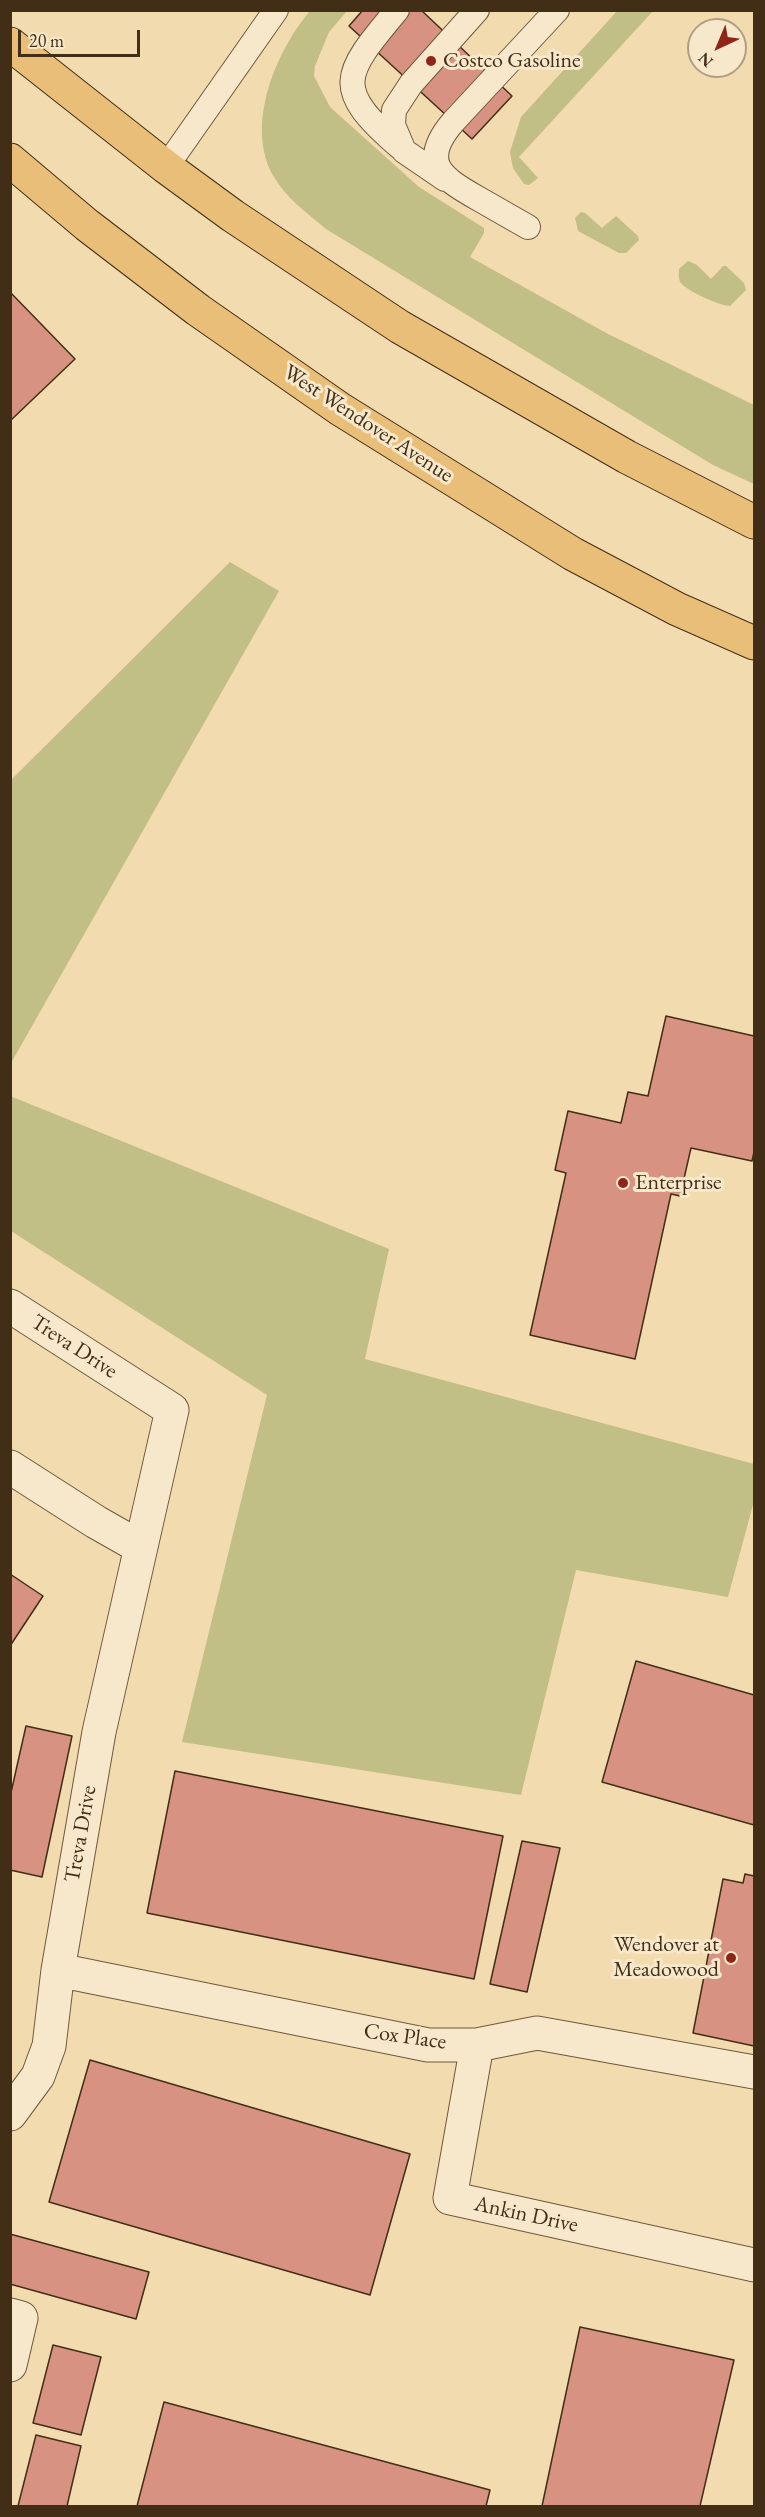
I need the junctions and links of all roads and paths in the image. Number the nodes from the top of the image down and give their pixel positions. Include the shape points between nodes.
1 (276, 10) edge
2 (397, 10) edge
3 (477, 10) edge
4 (557, 10) edge
5 (10, 44) edge
6 (404, 152) junction
7 (10, 160) edge
8 (166, 167) junction
9 (451, 183) junction
10 (528, 227) dead end
11 (754, 522) edge
12 (754, 643) edge
13 (10, 1306) edge
14 (10, 1467) edge
15 (140, 1547) junction
16 (58, 1970) junction
17 (477, 2045) junction
18 (754, 2072) edge
19 (10, 2114) edge
20 (754, 2265) edge
21 (10, 2315) edge
22 (10, 2366) edge

1 - 8 lane
2 - 6 lane via 361,54 353,69 352,86 368,118
3 - 6 lane via 394,110 393,125
4 - 9 lane via 443,134 436,160
5 - 8 highway
6 - 9 lane
7 - 12 highway, West Wendover Avenue via 198,310 340,409 573,554 677,609
8 - 11 highway via 400,327 627,457
9 - 10 lane
13 - 15 street, Treva Drive via 172,1410
14 - 15 street
15 - 16 street, Treva Drive via 99,1732
16 - 17 street, Cox Place via 429,2044
16 - 19 street, Treva Drive via 49,2046 38,2076
17 - 18 street, Cox Place via 537,2033
17 - 20 street, Ankin Drive via 450,2198
21 - 22 street via 21,2318

